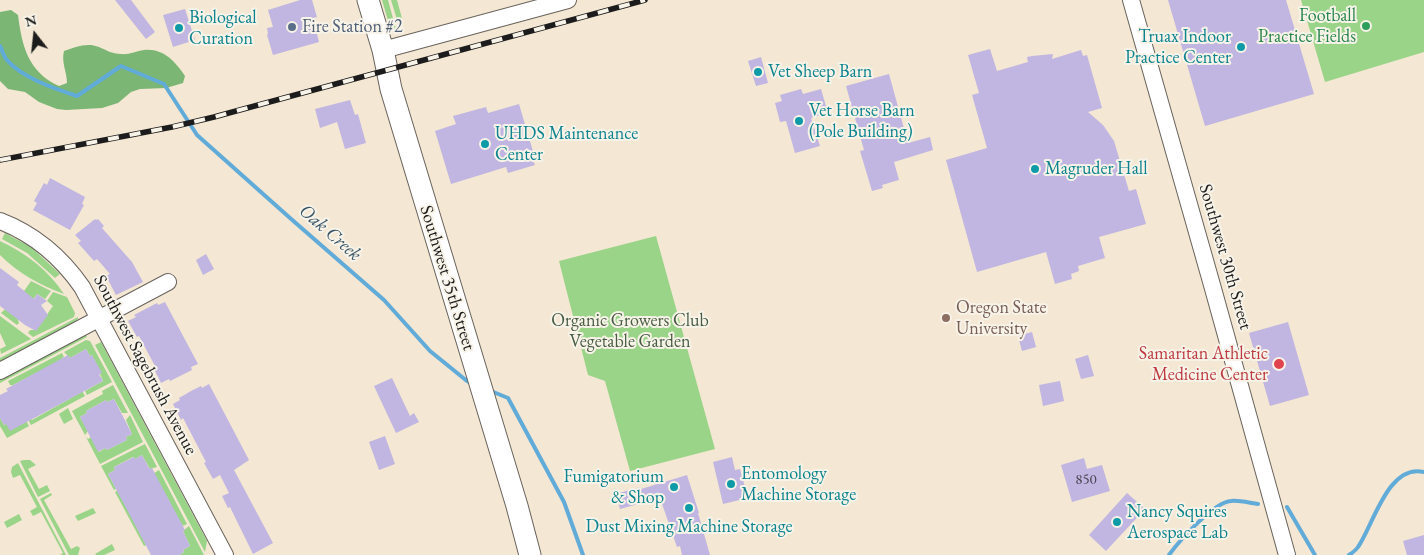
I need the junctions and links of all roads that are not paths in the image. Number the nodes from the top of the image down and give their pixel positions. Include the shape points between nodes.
1 (368, 0) edge
2 (568, 0) edge
3 (1131, 0) edge
4 (383, 50) junction
5 (0, 221) edge
6 (168, 282) dead end
7 (99, 318) junction
8 (0, 371) edge
9 (225, 555) edge
10 (530, 555) edge
11 (1287, 555) edge

1 - 4 main road, Southwest 35th Street
2 - 4 street
3 - 11 street, Southwest 30th Street
4 - 10 main road, Southwest 35th Street via 391,89
5 - 7 street, Southwest Sagebrush Avenue via 24,232 57,257 82,287
6 - 7 street
7 - 8 street
7 - 9 street, Southwest Sagebrush Avenue

